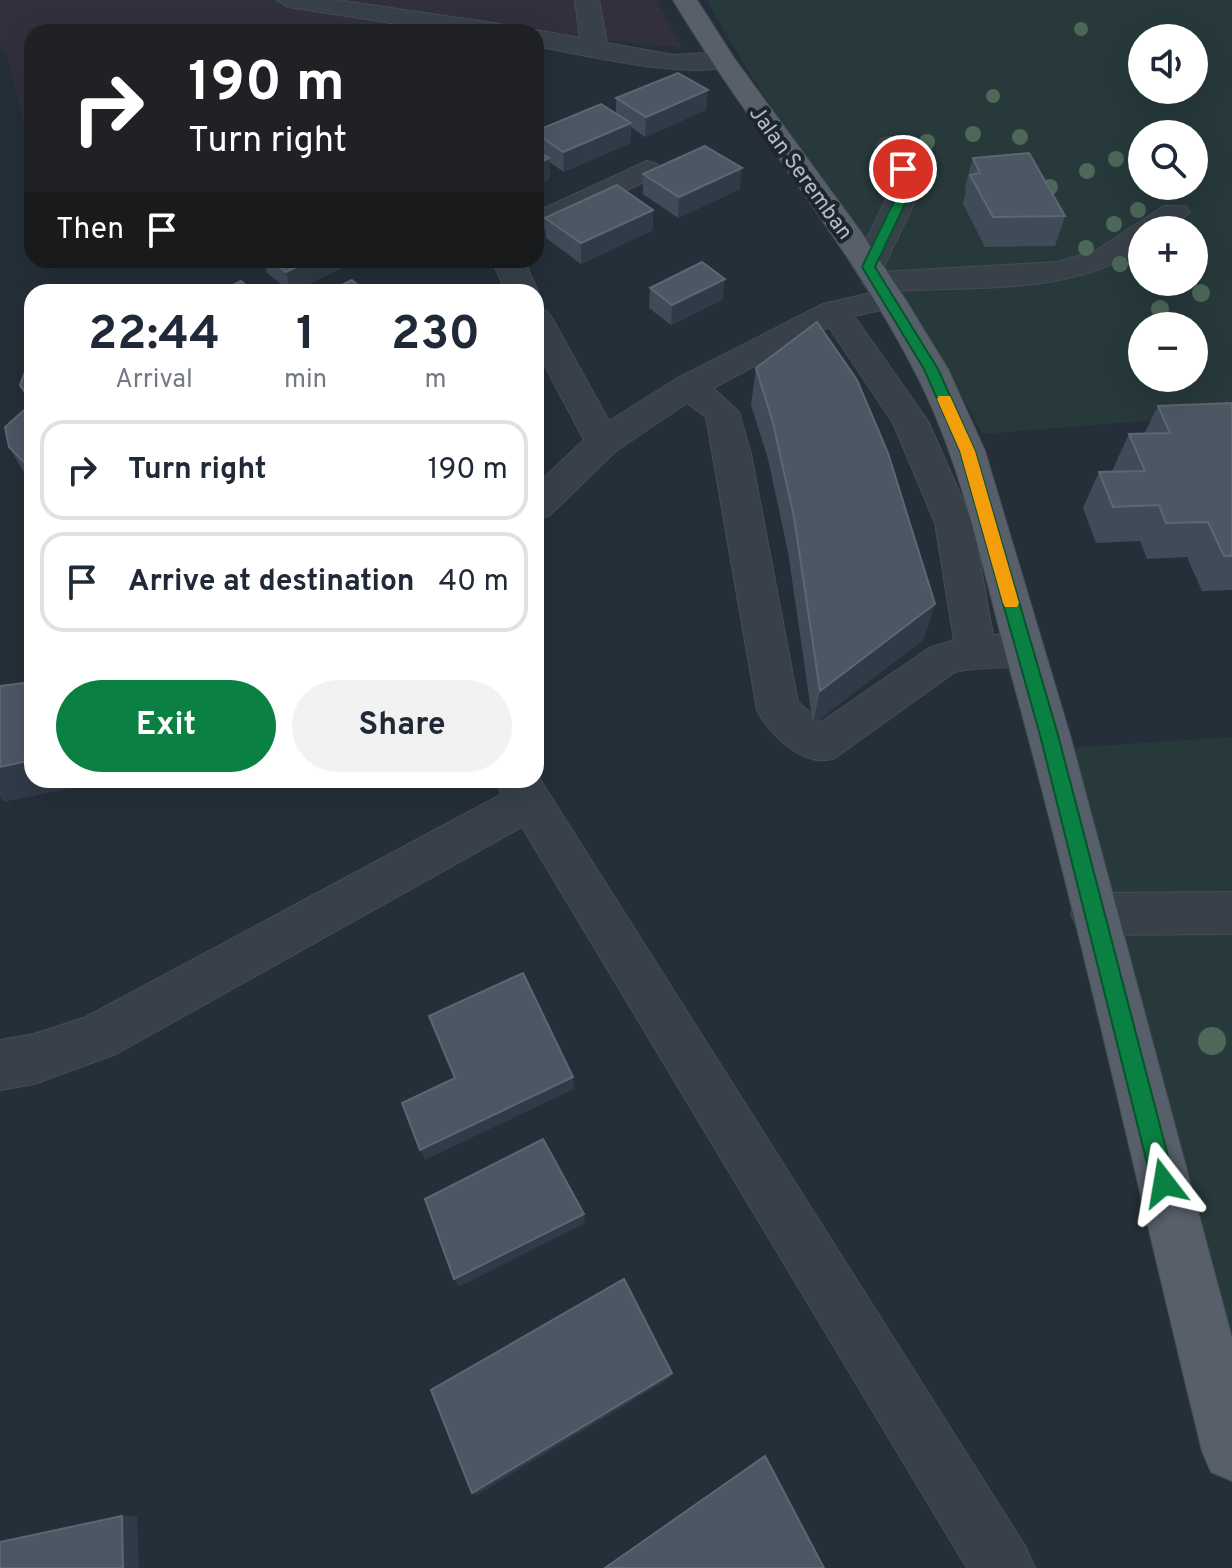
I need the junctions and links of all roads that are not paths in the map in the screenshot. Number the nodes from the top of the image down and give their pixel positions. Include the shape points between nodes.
1 (288, 0) edge
2 (587, 0) edge
3 (685, 0) edge
4 (449, 11) edge
5 (481, 24) edge
6 (544, 39) edge
7 (595, 49) junction
8 (722, 60) junction
9 (891, 145) dead end
10 (647, 170) edge
11 (1175, 212) dead end
12 (1169, 216) edge
13 (544, 219) edge
14 (1128, 243) edge
15 (879, 282) junction
16 (834, 311) junction
17 (544, 333) edge
18 (688, 387) junction
19 (603, 442) junction
20 (544, 499) edge
21 (976, 651) junction
22 (1025, 651) junction
23 (523, 790) edge
24 (1232, 913) edge
25 (1095, 914) junction
26 (0, 1065) edge
27 (1232, 1451) edge
28 (1003, 1568) edge

1 - 4 street
2 - 7 street
3 - 8 main road, Jalan Seremban
4 - 5 street
6 - 7 street
7 - 8 street via 674,63
8 - 15 main road, Jalan Seremban
9 - 15 street via 908,185
10 - 13 street
11 - 12 street
14 - 15 street via 1106,258 1058,271
15 - 16 street
15 - 22 main road, Jalan Seremban via 931,369 967,451
16 - 18 street
16 - 21 street via 910,421 954,523
17 - 19 street
18 - 19 street
18 - 21 street via 722,412 778,710 820,746 943,659
19 - 20 street
21 - 22 street
22 - 25 main road, Jalan Seremban
23 - 26 street via 98,1037
23 - 28 street
24 - 25 street
25 - 27 main road, Jalan Seremban

